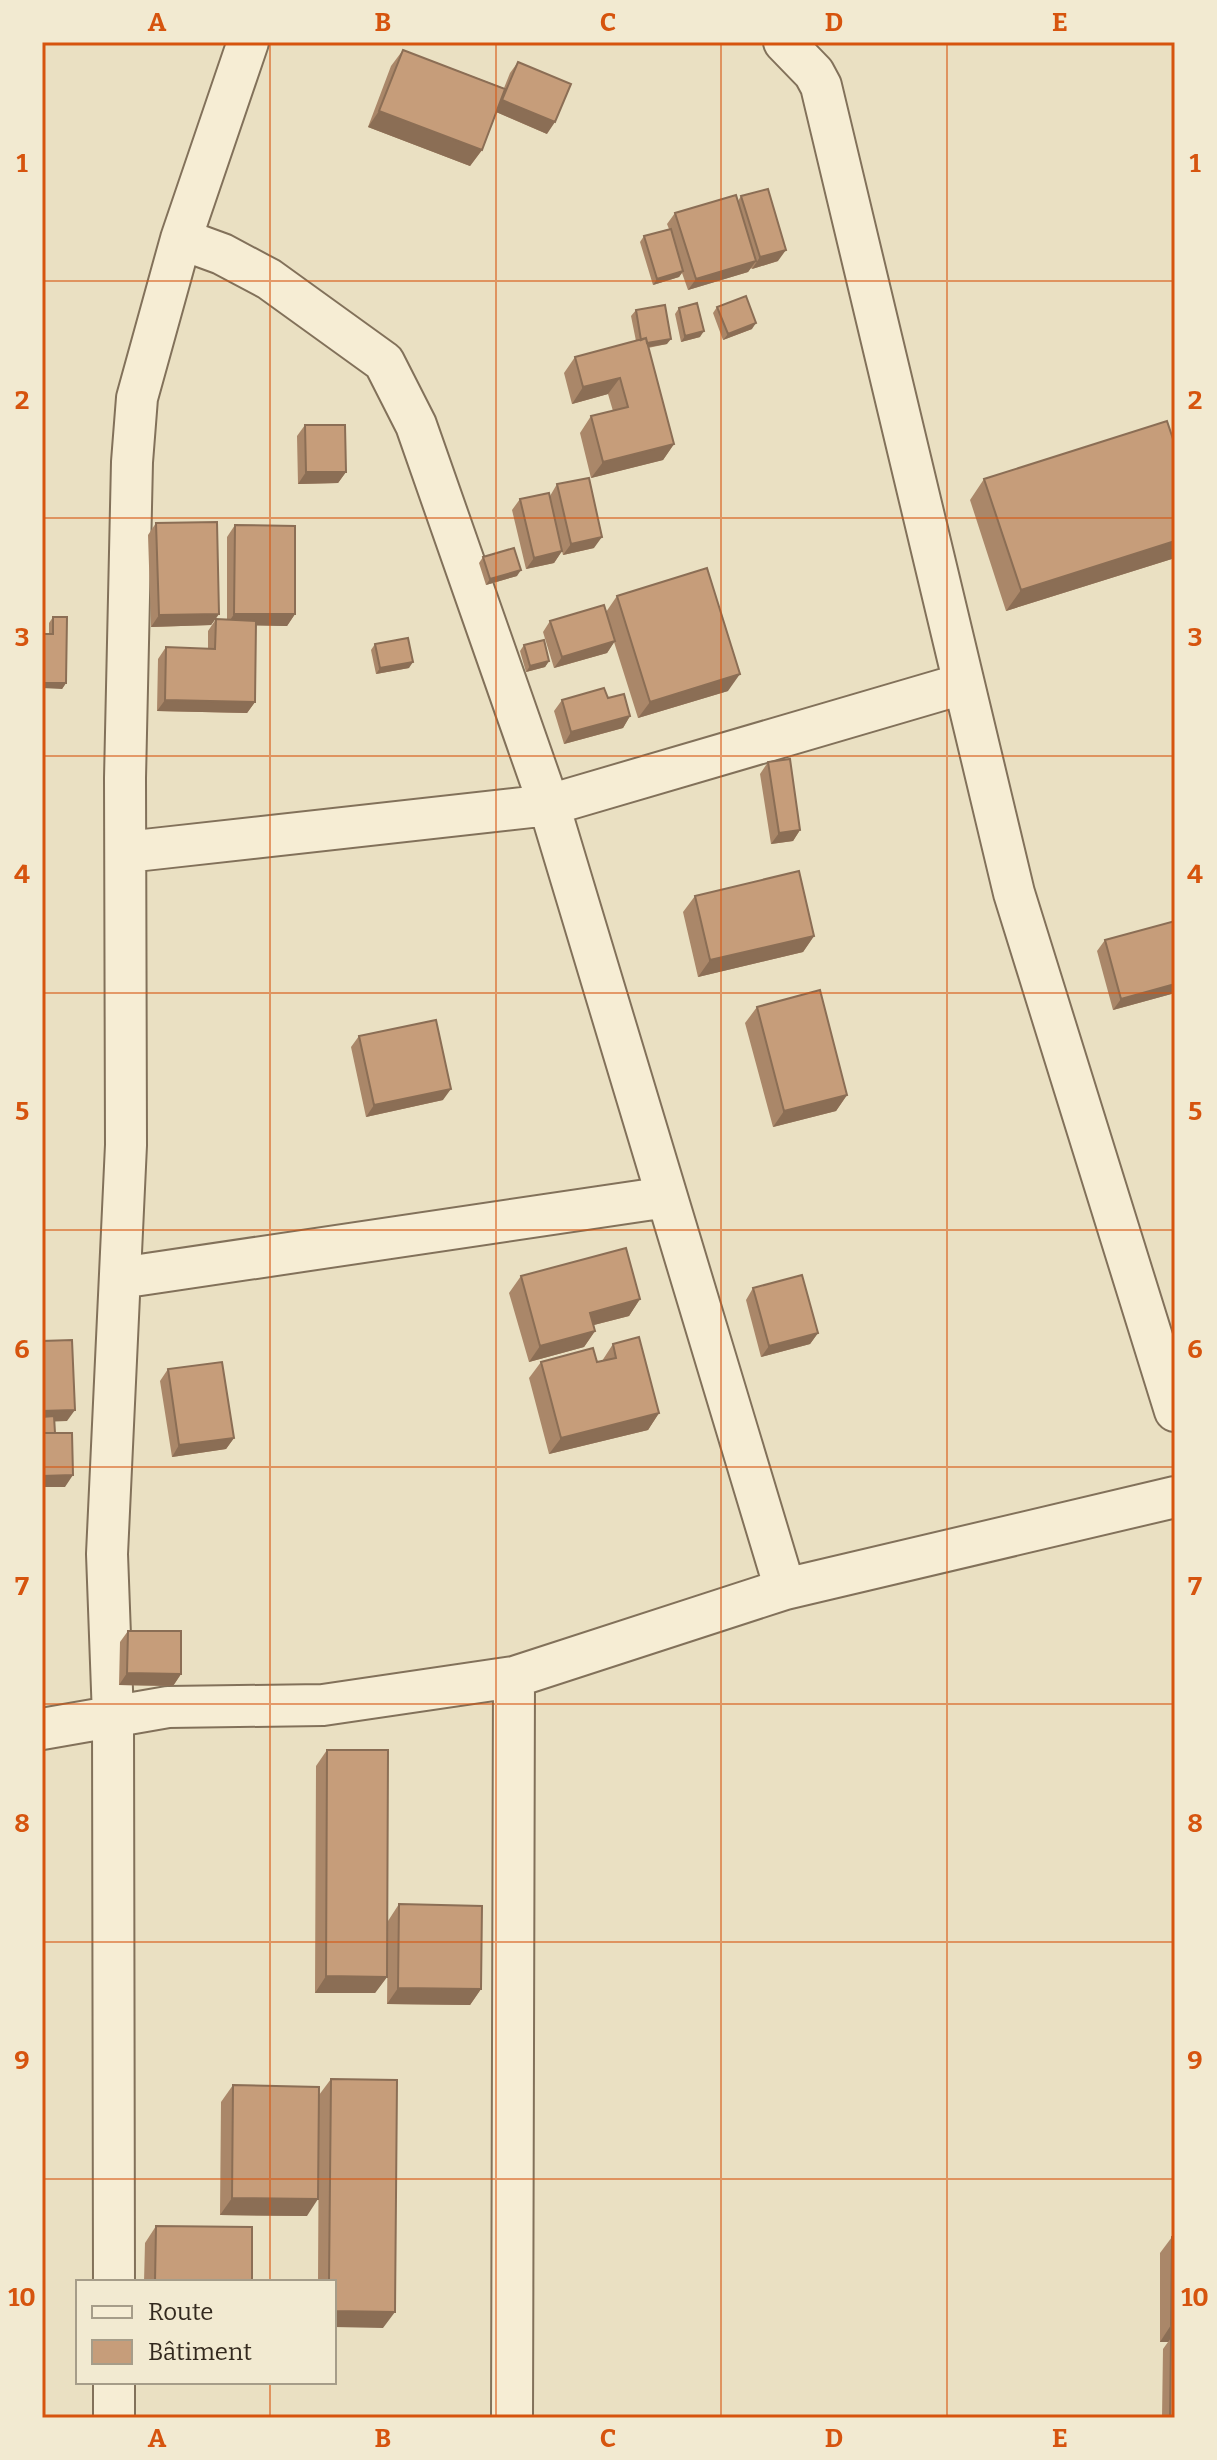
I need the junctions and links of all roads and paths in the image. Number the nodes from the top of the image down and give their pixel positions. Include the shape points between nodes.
1 (248, 42) edge
2 (784, 42) edge
3 (181, 239) junction
4 (962, 684) junction
5 (549, 805) junction
6 (126, 852) junction
7 (667, 1197) junction
8 (120, 1278) junction
9 (1175, 1411) edge
10 (1175, 1497) edge
11 (785, 1589) junction
12 (514, 1677) junction
13 (113, 1717) junction
14 (42, 1729) edge
15 (114, 2280) edge
16 (114, 2384) edge
17 (114, 2418) edge
18 (512, 2418) edge

1 - 3 street
2 - 4 street via 821,86
3 - 5 street via 269,279 384,362 416,425
3 - 6 street via 137,398
4 - 5 street
4 - 9 street via 1014,893
5 - 6 street
5 - 7 street
6 - 8 street via 126,1145
7 - 8 street
7 - 11 street
8 - 13 street via 107,1554
10 - 11 street
11 - 12 street
12 - 13 street via 323,1705 168,1707
12 - 18 street
13 - 14 street
13 - 15 street
16 - 17 street

